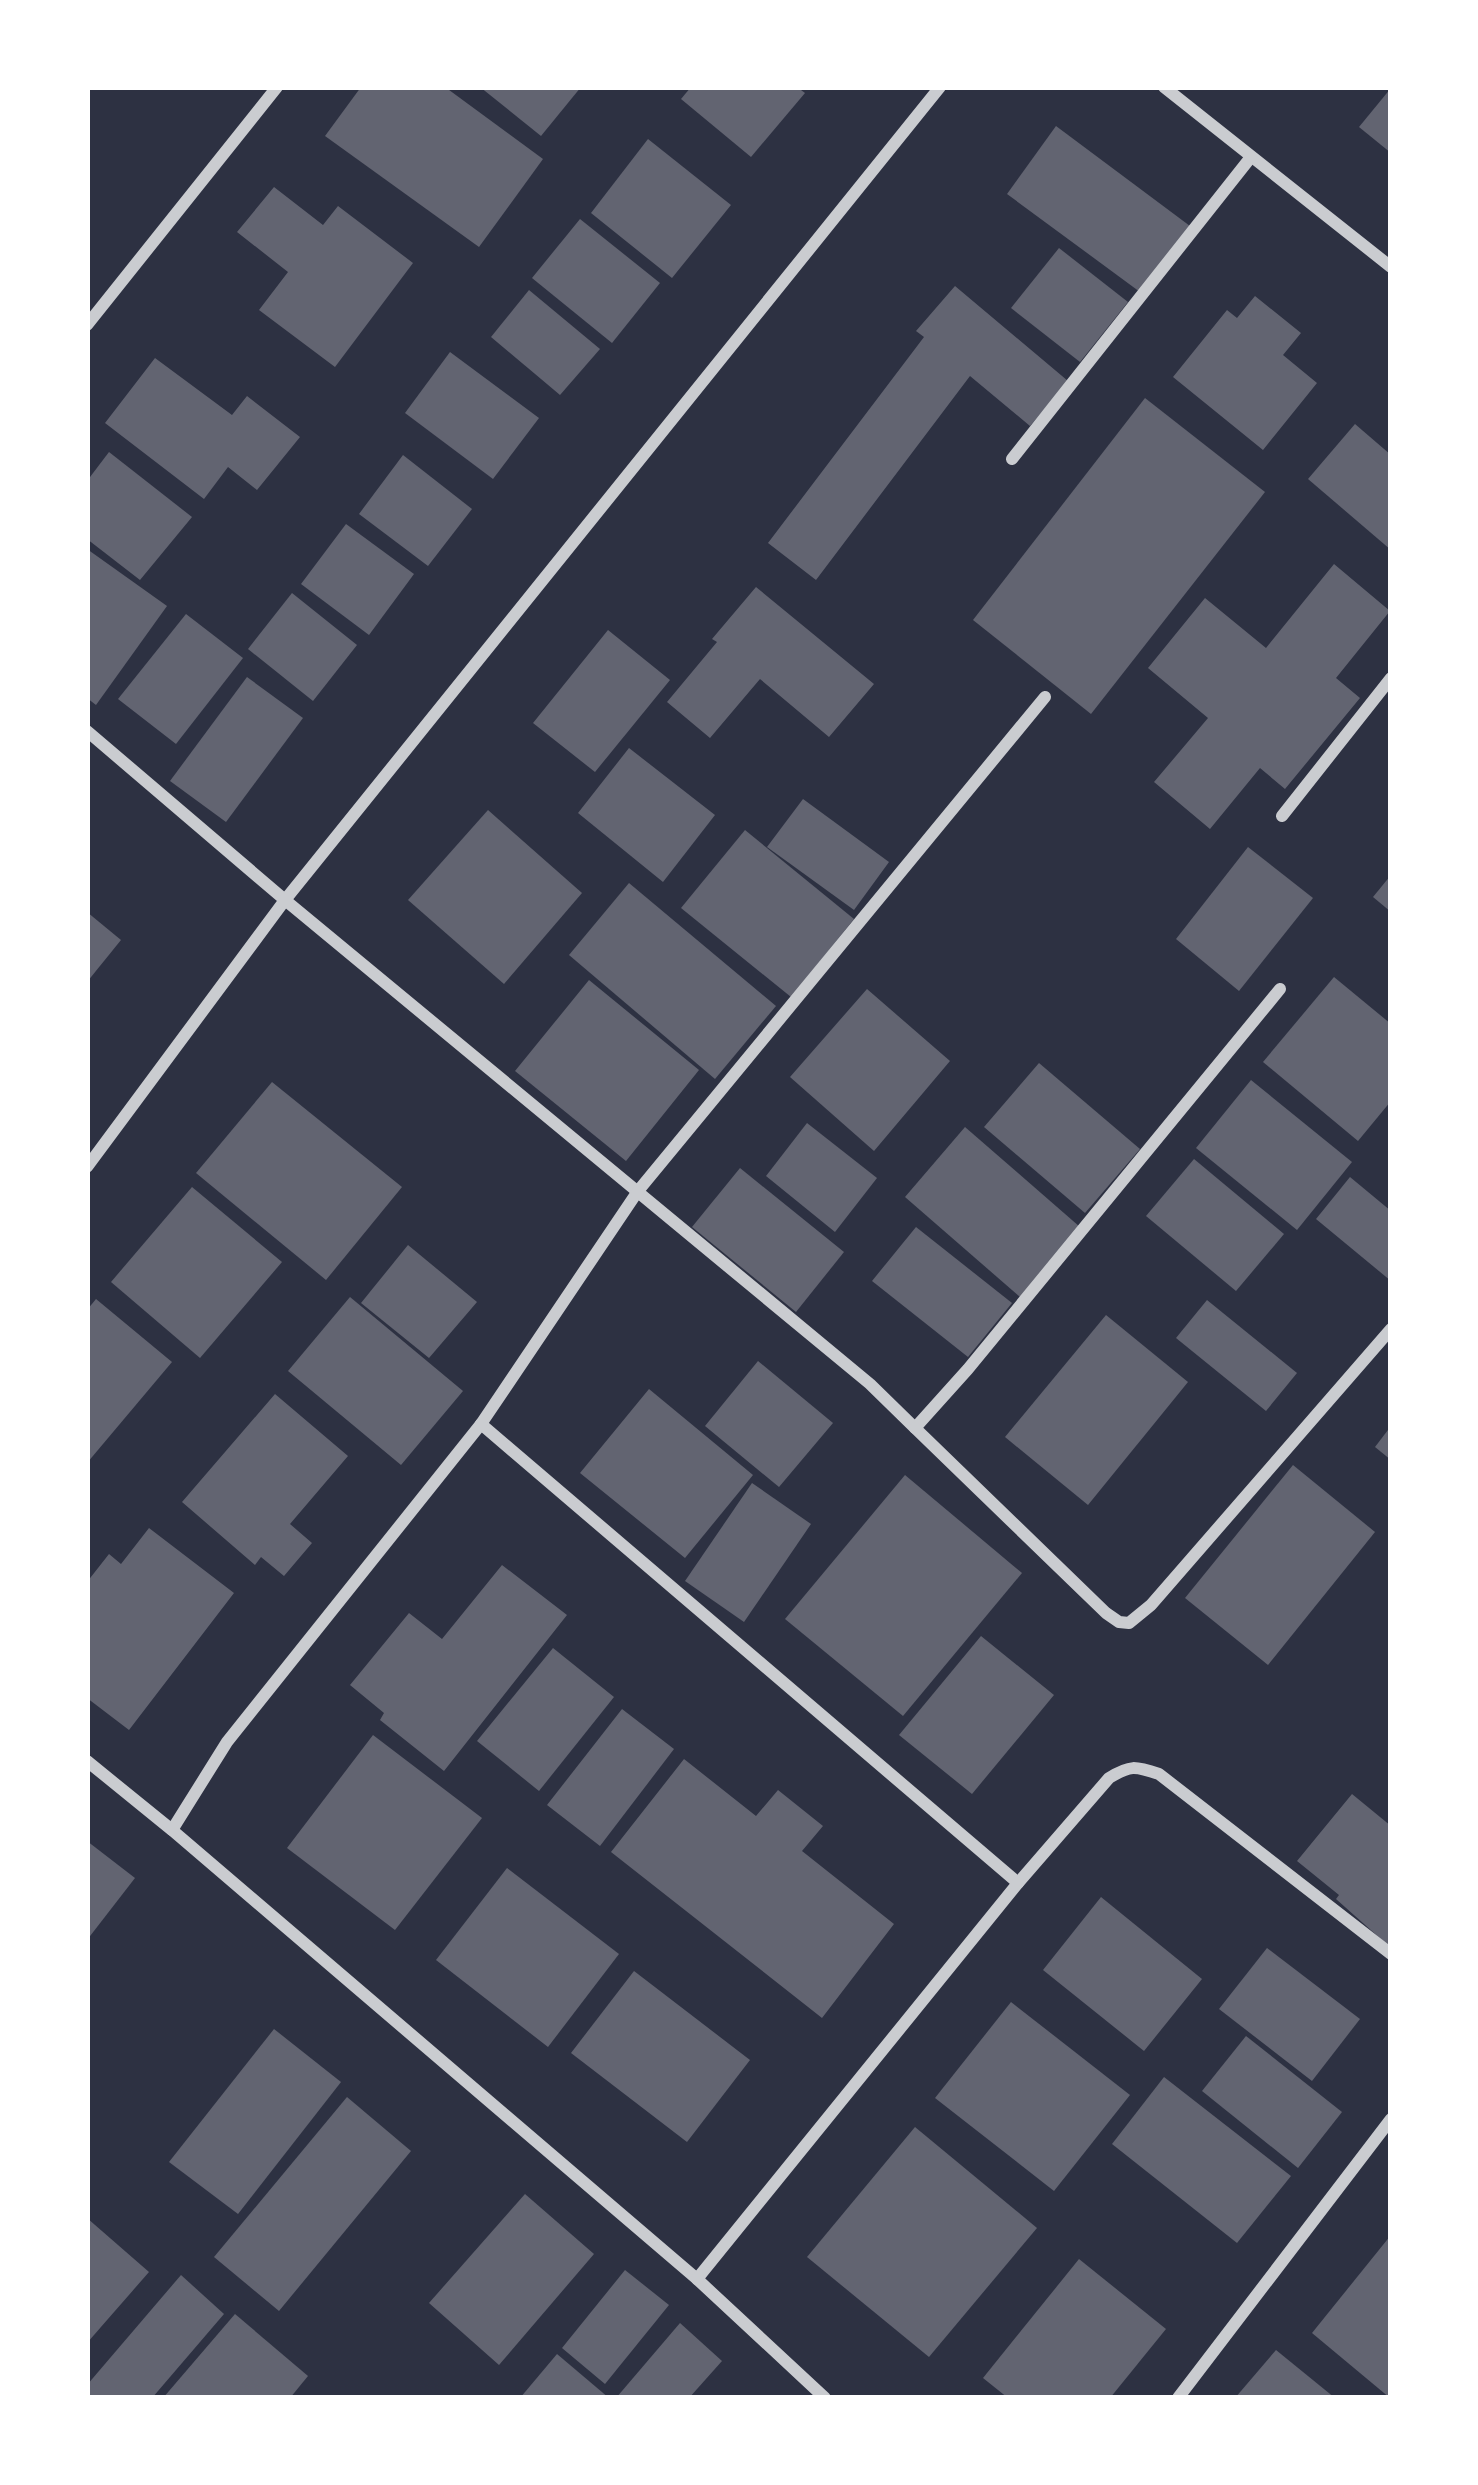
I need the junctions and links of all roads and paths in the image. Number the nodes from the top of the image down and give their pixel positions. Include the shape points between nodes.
1 (277, 87) edge
2 (940, 87) edge
3 (1164, 87) edge
4 (1252, 157) junction
5 (1391, 267) edge
6 (87, 326) edge
7 (1012, 459) dead end
8 (1391, 677) edge
9 (1045, 697) dead end
10 (87, 731) edge
11 (1282, 816) dead end
12 (285, 900) junction
13 (1280, 989) dead end
14 (87, 1167) edge
15 (638, 1191) junction
16 (1391, 1329) edge
17 (482, 1424) junction
18 (915, 1428) junction
19 (87, 1761) edge
20 (172, 1830) junction
21 (1018, 1883) junction
22 (1391, 1954) edge
23 (1391, 2119) edge
24 (698, 2279) junction
25 (825, 2398) edge
26 (1178, 2398) edge

1 - 6 street
2 - 12 street
3 - 4 street
4 - 5 street
4 - 7 street
8 - 11 street
9 - 15 street
10 - 12 street
12 - 14 street
12 - 15 street
13 - 18 street
15 - 17 street
15 - 18 street
16 - 18 street via 1129,1623 1106,1613
17 - 20 street via 227,1742
17 - 21 street
19 - 20 street
20 - 24 street
21 - 22 street via 1109,1778 1142,1768
21 - 24 street
23 - 26 street
24 - 25 street

